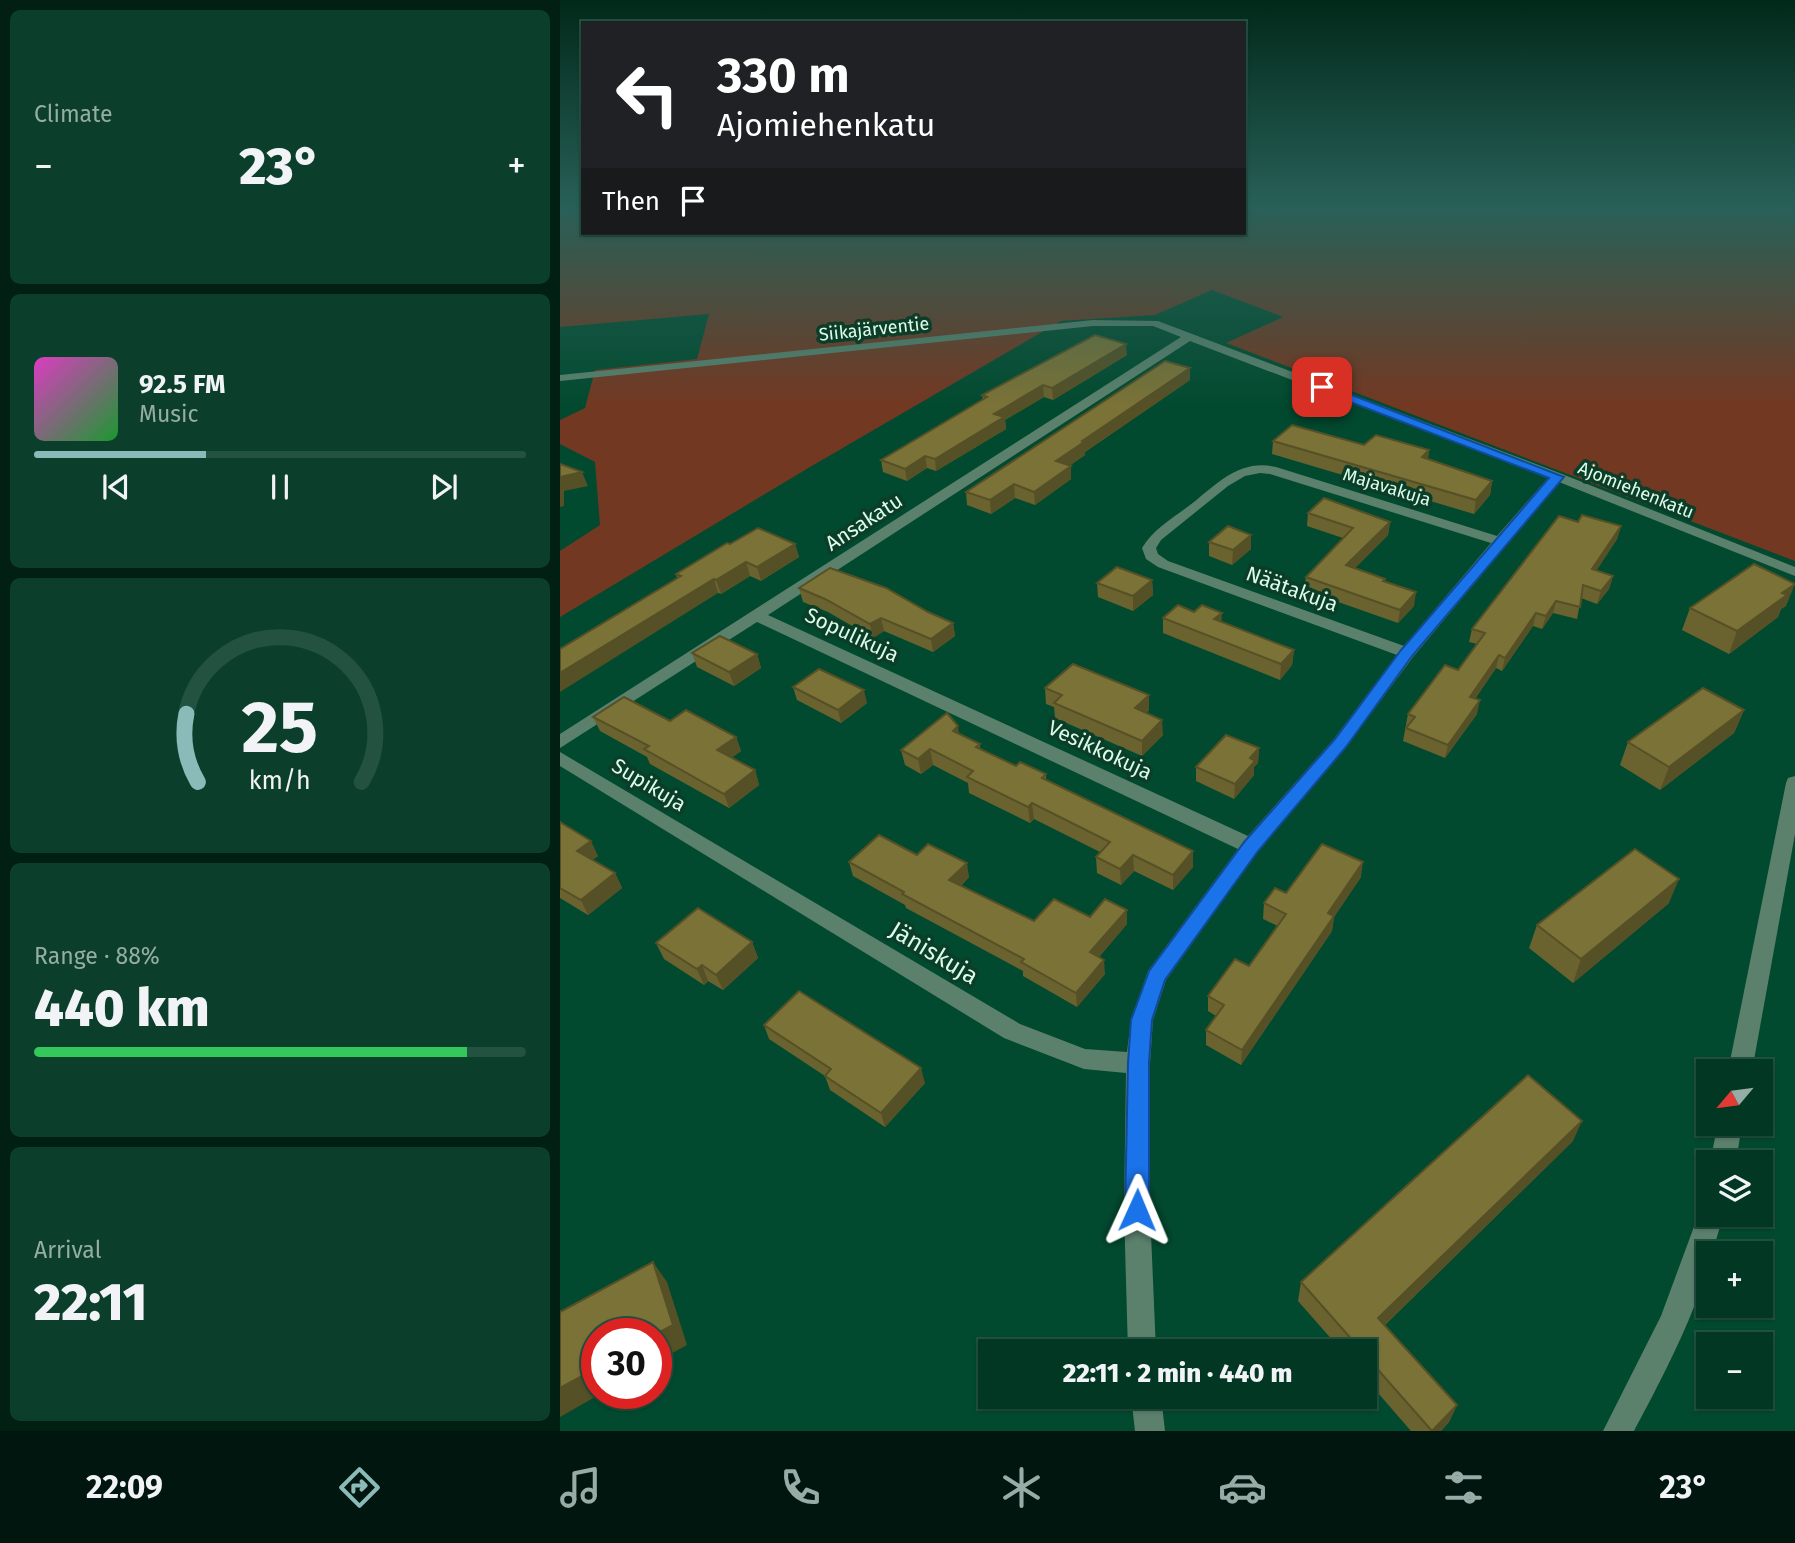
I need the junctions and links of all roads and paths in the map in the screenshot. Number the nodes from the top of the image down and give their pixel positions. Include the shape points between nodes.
1 (1190, 336) junction
2 (560, 378) edge
3 (1558, 477) junction
4 (1501, 542) junction
5 (1163, 564) joint
6 (1795, 572) edge
7 (757, 616) junction
8 (1407, 653) junction
9 (929, 695) joint
10 (560, 742) edge
11 (560, 758) edge
12 (1795, 783) edge
13 (1251, 846) junction
14 (715, 851) joint
15 (1742, 1059) edge
16 (1138, 1063) junction
17 (1707, 1227) edge
18 (1142, 1339) edge
19 (1147, 1409) edge
20 (1150, 1431) edge
21 (1618, 1431) edge

1 - 2 street, Siikajärventie via 1149,322 1093,324
1 - 3 street, Ajomiehenkatu
1 - 7 street, Ansakatu
3 - 4 street
3 - 6 street, Ajomiehenkatu
4 - 5 street, Majavakuja via 1262,469 1231,477 1156,537 1149,552
4 - 8 street
5 - 8 street, Näätakuja
7 - 9 street, Sopulikuja
7 - 10 street, Ansakatu
8 - 13 street via 1340,743
9 - 13 street, Vesikkokuja
11 - 14 street, Supikuja
12 - 15 street
13 - 16 street via 1156,977 1142,1020
14 - 16 street, Jäniskuja via 1012,1031 1084,1059
16 - 18 street
17 - 21 street via 1694,1272
19 - 20 street

